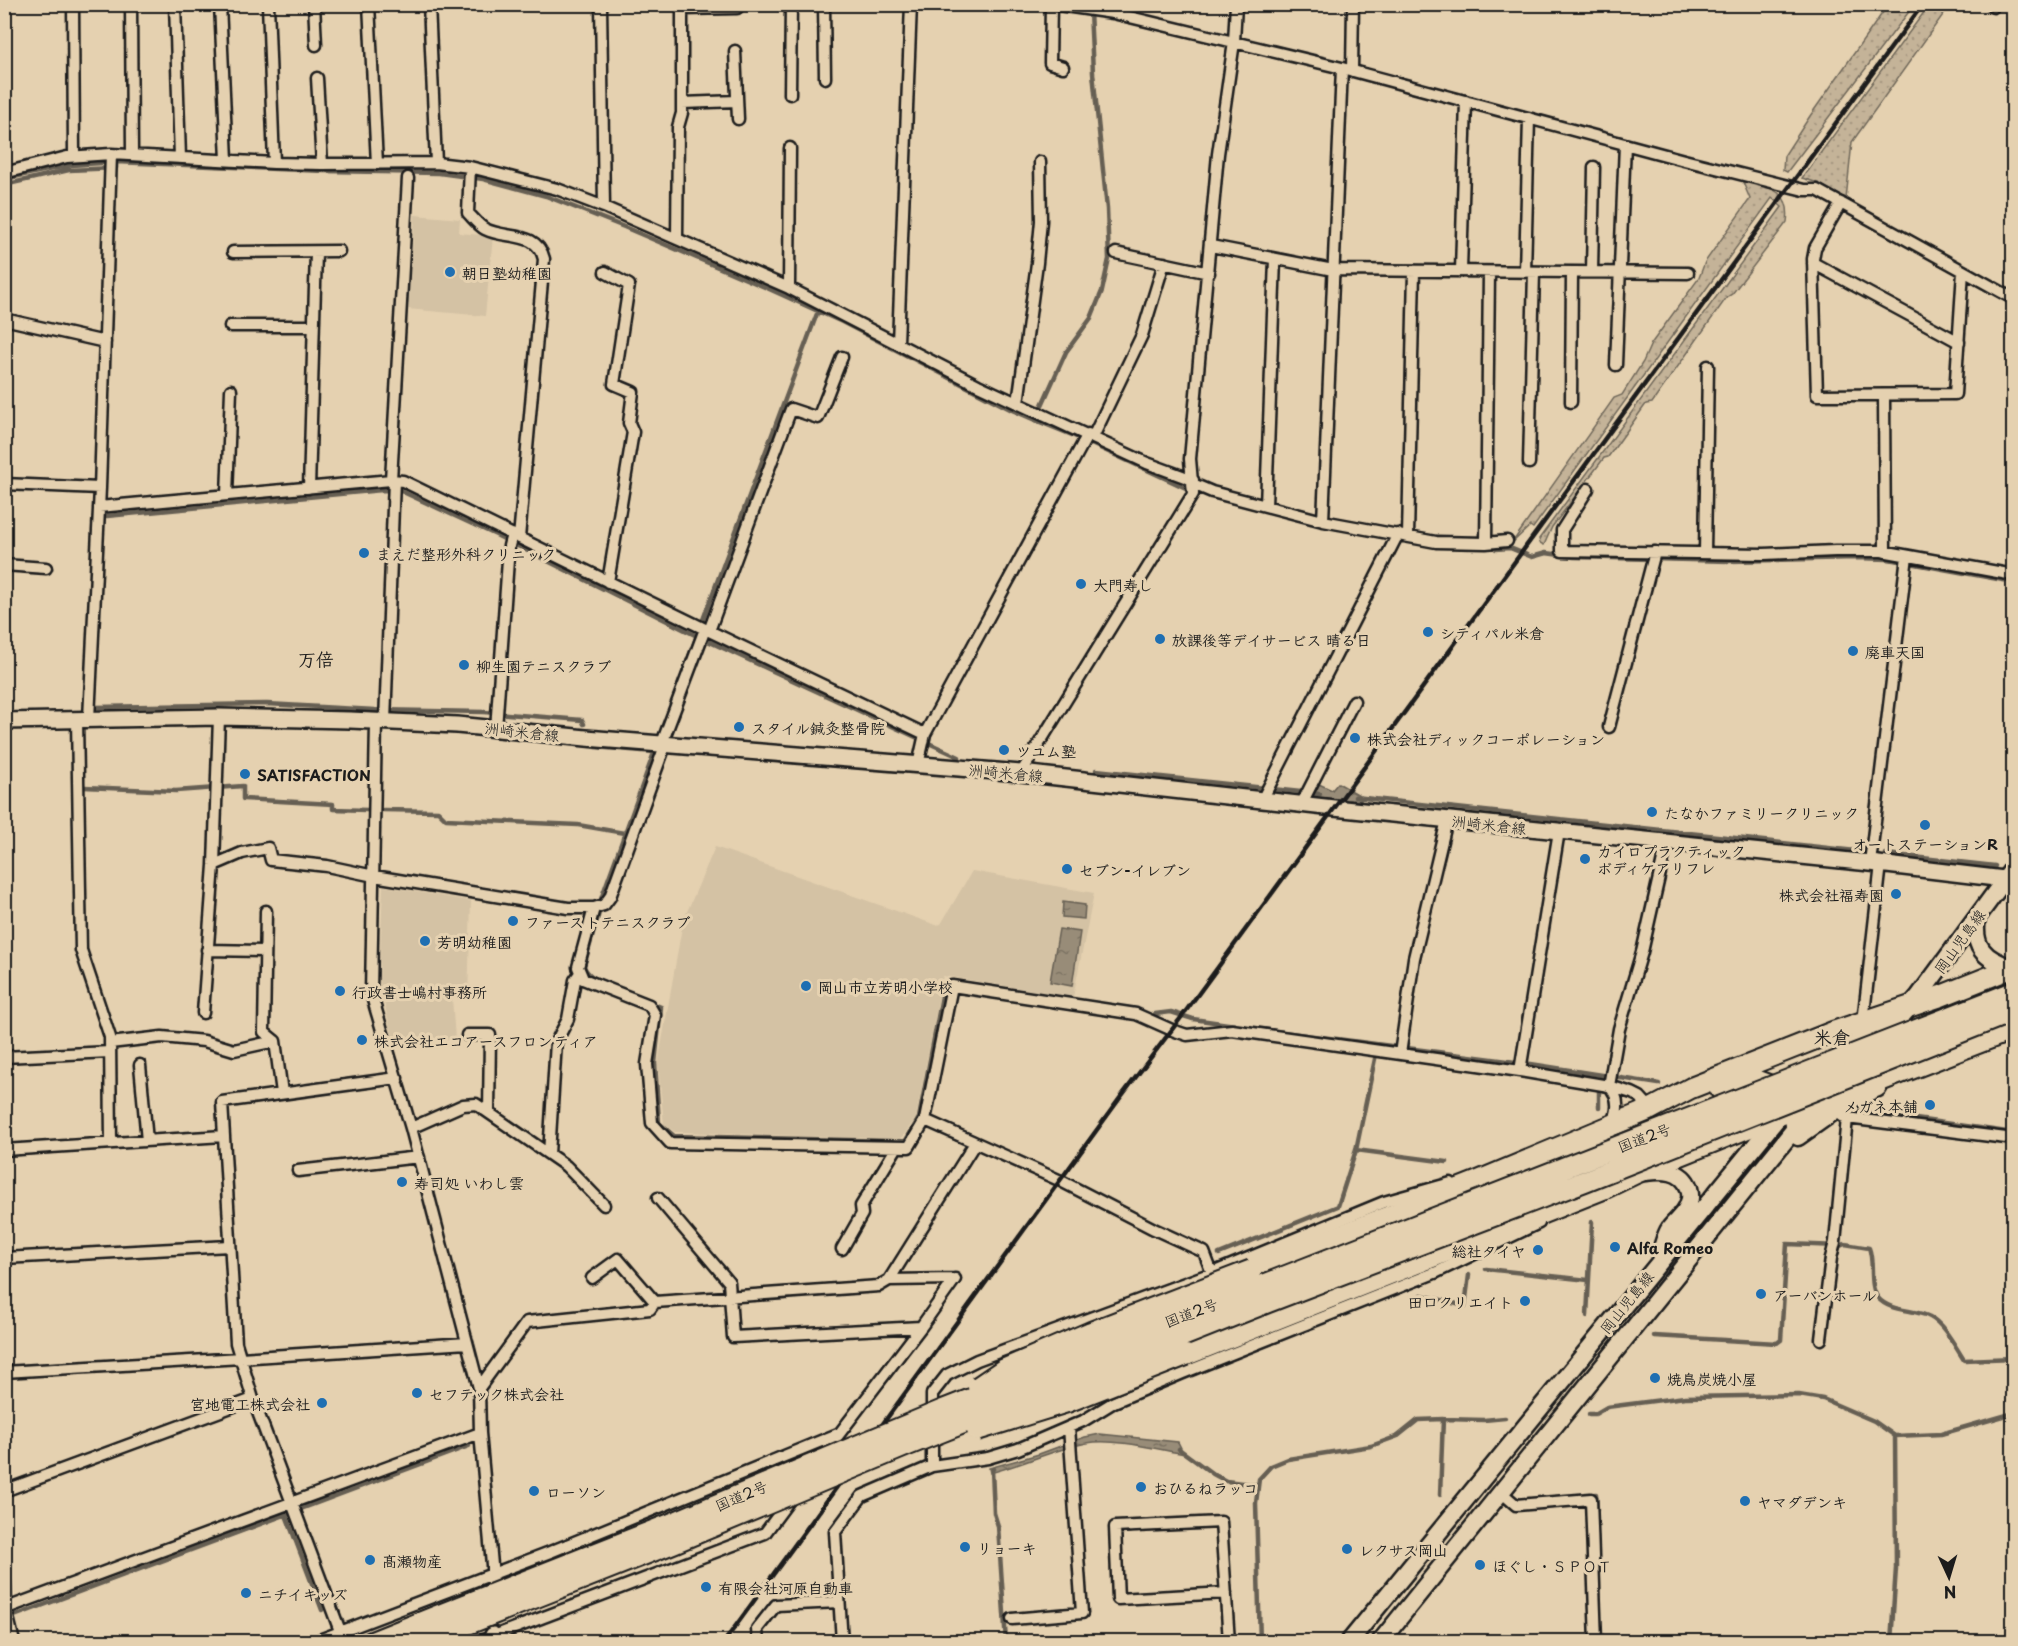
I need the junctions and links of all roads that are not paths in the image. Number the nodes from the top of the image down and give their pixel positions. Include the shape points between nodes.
1 (73, 4) edge
2 (131, 4) edge
3 (175, 4) edge
4 (219, 4) edge
5 (268, 4) edge
6 (314, 4) edge
7 (369, 4) edge
8 (429, 4) edge
9 (601, 4) edge
10 (737, 4) edge
11 (791, 4) edge
12 (824, 4) edge
13 (911, 4) edge
14 (1051, 4) edge
15 (1236, 4) edge
16 (1353, 4) edge
17 (682, 7) edge
18 (1234, 42) junction
19 (316, 45) dead end
20 (735, 51) dead end
21 (1063, 67) dead end
22 (1347, 69) junction
23 (317, 78) dead end
24 (825, 78) dead end
25 (790, 94) dead end
26 (737, 101) junction
27 (1466, 101) junction
28 (682, 103) junction
29 (738, 118) dead end
30 (1529, 118) junction
31 (1625, 144) junction
32 (790, 148) dead end
33 (132, 155) junction
34 (74, 156) junction
35 (180, 158) junction
36 (227, 160) junction
37 (111, 162) junction
38 (1040, 162) dead end
39 (274, 163) junction
40 (436, 163) junction
41 (322, 164) junction
42 (377, 164) junction
43 (1594, 167) dead end
44 (4, 173) edge
45 (469, 173) junction
46 (408, 178) dead end
47 (1840, 203) junction
48 (604, 207) junction
49 (677, 239) junction
50 (1211, 246) junction
51 (339, 251) dead end
52 (233, 252) dead end
53 (315, 252) junction
54 (1116, 253) dead end
55 (1275, 259) junction
56 (1164, 263) junction
57 (1813, 263) junction
58 (1333, 270) junction
59 (1414, 271) junction
60 (1461, 271) junction
61 (1963, 271) junction
62 (605, 272) dead end
63 (1489, 272) junction
64 (1530, 272) junction
65 (1572, 272) junction
66 (1592, 272) junction
67 (1209, 273) junction
68 (1620, 273) junction
69 (1688, 273) dead end
70 (789, 288) junction
71 (2013, 299) edge
72 (4, 319) edge
73 (230, 326) dead end
74 (313, 326) junction
75 (105, 342) junction
76 (898, 342) junction
77 (1959, 342) junction
78 (842, 357) dead end
79 (1616, 365) dead end
80 (1707, 366) dead end
81 (231, 390) dead end
82 (1884, 396) junction
83 (1571, 402) dead end
84 (1018, 403) junction
85 (1087, 438) junction
86 (1529, 463) dead end
87 (1193, 482) junction
88 (4, 484) edge
89 (393, 485) junction
90 (100, 488) junction
91 (309, 488) junction
92 (1588, 489) dead end
93 (227, 495) junction
94 (1266, 506) junction
95 (99, 507) junction
96 (1323, 521) junction
97 (1403, 535) junction
98 (513, 539) junction
99 (1507, 542) dead end
100 (1486, 543) junction
101 (1885, 552) junction
102 (1705, 553) junction
103 (1654, 556) junction
104 (1907, 560) junction
105 (4, 566) edge
106 (46, 568) dead end
107 (2013, 575) edge
108 (608, 582) junction
109 (703, 631) junction
110 (1354, 701) dead end
111 (383, 716) junction
112 (219, 717) junction
113 (83, 719) junction
114 (497, 719) junction
115 (4, 721) edge
116 (1609, 727) dead end
117 (924, 739) junction
118 (664, 743) junction
119 (918, 765) junction
120 (1021, 773) junction
121 (1266, 793) junction
122 (1305, 797) junction
123 (1447, 820) junction
124 (1559, 831) junction
125 (1667, 842) junction
126 (1876, 864) junction
127 (214, 865) junction
128 (2010, 875) edge
129 (374, 876) junction
130 (597, 907) junction
131 (266, 911) dead end
132 (1978, 916) junction
133 (207, 951) junction
134 (265, 951) junction
135 (2013, 965) edge
136 (580, 973) junction
137 (1927, 985) junction
138 (2013, 992) edge
139 (1911, 1007) junction
140 (2013, 1011) edge
141 (203, 1013) dead end
142 (1876, 1020) junction
143 (2013, 1029) edge
144 (467, 1035) dead end
145 (2013, 1035) edge
146 (1991, 1039) junction
147 (275, 1041) junction
148 (1877, 1044) junction
149 (110, 1048) junction
150 (1401, 1050) junction
151 (4, 1057) edge
152 (1932, 1062) junction
153 (140, 1065) dead end
154 (1521, 1065) junction
155 (396, 1078) junction
156 (1605, 1082) junction
157 (282, 1093) junction
158 (1837, 1108) junction
159 (1651, 1109) junction
160 (489, 1113) junction
161 (1791, 1113) junction
162 (925, 1120) junction
163 (1611, 1126) junction
164 (411, 1128) junction
165 (223, 1136) junction
166 (2013, 1139) edge
167 (147, 1141) junction
168 (111, 1143) junction
169 (975, 1143) junction
170 (897, 1147) junction
171 (4, 1150) edge
172 (549, 1154) junction
173 (419, 1157) junction
174 (1771, 1158) junction
175 (297, 1171) dead end
176 (1636, 1173) junction
177 (1476, 1182) junction
178 (1603, 1189) junction
179 (658, 1198) dead end
180 (604, 1205) dead end
181 (229, 1245) junction
182 (842, 1249) dead end
183 (4, 1258) edge
184 (1656, 1267) junction
185 (1212, 1273) junction
186 (592, 1278) dead end
187 (889, 1280) junction
188 (1152, 1296) junction
189 (730, 1297) junction
190 (655, 1302) junction
191 (921, 1327) junction
192 (1821, 1339) dead end
193 (467, 1342) junction
194 (241, 1358) junction
195 (4, 1372) edge
196 (1183, 1373) junction
197 (479, 1388) junction
198 (253, 1399) junction
199 (943, 1410) junction
200 (480, 1433) junction
201 (839, 1433) junction
202 (1069, 1433) junction
203 (908, 1445) junction
204 (932, 1466) junction
205 (4, 1491) edge
206 (1501, 1492) junction
207 (293, 1509) junction
208 (4, 1570) edge
209 (492, 1574) junction
210 (1226, 1593) junction
211 (839, 1602) junction
212 (7, 1613) edge
213 (1012, 1620) dead end
214 (441, 1624) junction
215 (340, 1631) junction
216 (488, 1639) edge
217 (14, 1641) edge
218 (314, 1641) edge
219 (372, 1641) edge
220 (423, 1641) edge
221 (758, 1641) edge
222 (842, 1641) edge
223 (1229, 1641) edge
224 (1349, 1641) edge
225 (1380, 1641) edge
226 (1596, 1641) edge

1 - 34 street
2 - 33 street
3 - 35 street
4 - 36 street
5 - 39 street
6 - 19 street
7 - 42 street
8 - 40 street
9 - 48 street
10 - 17 street via 737,8
11 - 25 street
12 - 24 street
13 - 76 street
14 - 18 street via 1091,8
14 - 21 street via 1050,63
15 - 18 street
16 - 22 street
17 - 28 street
18 - 22 street
18 - 50 street via 1218,154
20 - 26 street
22 - 27 street
22 - 58 street
23 - 41 street
26 - 28 street
26 - 29 street
27 - 30 street
27 - 60 street
28 - 49 street via 678,127
30 - 31 street
30 - 64 street
31 - 47 street via 1804,190 1817,190
31 - 68 street
32 - 70 street
33 - 35 street
33 - 37 street
34 - 37 street
34 - 44 street
35 - 36 street
36 - 39 street
37 - 75 street
38 - 84 street via 1041,221
39 - 41 street
40 - 42 street
40 - 45 street
41 - 42 street
43 - 66 street
45 - 48 street via 557,189
45 - 98 street via 468,213 484,229 530,240 542,248 544,259
46 - 89 street
47 - 57 street via 1815,248
47 - 61 street
48 - 49 street
49 - 70 street
50 - 55 street
50 - 67 street
51 - 53 street
52 - 53 street
53 - 74 street
54 - 56 street
55 - 58 street
55 - 94 street
56 - 67 street
56 - 85 street via 1142,335
57 - 77 street
57 - 82 street via 1817,395
58 - 59 street
58 - 96 street
59 - 60 street
59 - 97 street
60 - 63 street
61 - 71 street
61 - 77 street
62 - 108 street via 629,285 614,384 633,392 629,423 633,432
63 - 64 street
63 - 100 street
64 - 65 street
64 - 86 street
65 - 66 street
65 - 83 street
66 - 68 street
67 - 87 street via 1190,459
68 - 69 street
68 - 79 street
70 - 76 street
72 - 75 street
73 - 74 street
74 - 91 street
75 - 90 street
76 - 84 street
77 - 82 street via 1955,394
78 - 109 street via 818,418 791,409
80 - 102 street
81 - 93 street
82 - 101 street
84 - 85 street
85 - 87 street
85 - 117 street
87 - 94 street
87 - 120 street via 1193,494
88 - 90 street
89 - 91 street
89 - 98 street via 403,481
89 - 111 street
90 - 95 street
91 - 93 street
92 - 103 street via 1562,530 1562,551
93 - 95 street
94 - 96 street
95 - 113 street
96 - 97 street
97 - 100 street via 1436,542
97 - 121 street
98 - 108 street
98 - 114 street
99 - 100 street
101 - 102 street
101 - 104 street
102 - 103 street
103 - 116 street
104 - 107 street
104 - 126 street
105 - 106 street
108 - 109 street
109 - 117 street
109 - 118 street
110 - 122 street
111 - 112 main road, 洲崎米倉線
111 - 114 main road, 洲崎米倉線 via 457,725
111 - 129 street
112 - 113 main road, 洲崎米倉線
112 - 127 street
113 - 115 main road, 洲崎米倉線
113 - 149 street via 81,950 110,1037
114 - 118 main road, 洲崎米倉線
117 - 119 street
118 - 119 main road, 洲崎米倉線
118 - 130 street via 610,897
119 - 120 main road, 洲崎米倉線
120 - 121 main road, 洲崎米倉線
121 - 122 main road, 洲崎米倉線
122 - 123 main road, 洲崎米倉線
123 - 124 main road, 洲崎米倉線
123 - 150 street via 1414,958
124 - 125 main road, 洲崎米倉線
124 - 154 street
125 - 126 main road, 洲崎米倉線
125 - 156 street via 1642,952
126 - 128 main road, 洲崎米倉線
126 - 142 street
127 - 129 street via 242,853 268,848 271,860
127 - 133 street
128 - 132 main road, 岡山児島線
129 - 130 street via 568,908
129 - 155 street via 371,993
130 - 136 street via 578,967
131 - 134 street
132 - 135 main road via 1975,932 1985,954 1996,963
132 - 137 main road, 岡山児島線
133 - 134 street
133 - 141 street
134 - 147 street via 264,1032
135 - 139 highway
136 - 170 street via 583,979 649,1005 655,1015 647,1064 652,1123 670,1143
136 - 172 street via 574,980 568,1019 556,1042
137 - 139 main road, 岡山児島線
137 - 142 main road, 岡山児島線
138 - 199 highway, 国道2号, bridge
139 - 142 highway
139 - 148 main road, 岡山児島線
140 - 203 highway, 国道2号, bridge
142 - 148 highway
142 - 159 highway via 1833,1032 1691,1088
142 - 161 main road, 岡山児島線
143 - 146 highway
144 - 160 street via 490,1035
145 - 146 street
146 - 152 highway
147 - 149 street via 234,1050 204,1041 162,1037
147 - 157 street
148 - 152 highway via 1889,1060
148 - 158 main road, 岡山児島線
149 - 151 street
149 - 168 street
150 - 154 street
150 - 162 street via 1232,1030 1187,1035 1136,1014 952,986
152 - 158 highway via 1880,1081
153 - 167 street
154 - 156 street
155 - 157 street
155 - 164 street
156 - 159 street via 1640,1097
156 - 163 street via 1615,1091 1617,1100 1616,1118
157 - 165 street via 222,1102
158 - 161 highway
158 - 166 street
158 - 174 main road, 岡山児島線
158 - 192 street via 1834,1246
159 - 161 highway via 1755,1080 1779,1089
159 - 163 highway
160 - 164 street via 476,1104 463,1105
160 - 172 street
161 - 174 main road, 岡山児島線
161 - 176 highway
161 - 184 main road, 岡山児島線
162 - 169 street
162 - 170 street via 909,1147
163 - 177 highway
164 - 173 street
165 - 167 street
165 - 181 street
167 - 168 street
168 - 171 street
169 - 185 street via 1204,1252
169 - 187 street
170 - 182 street via 861,1206 862,1214
172 - 180 street
173 - 175 street
173 - 193 street
174 - 206 main road, 岡山児島線
176 - 178 highway
176 - 184 main road via 1676,1172 1690,1191 1690,1202 1668,1230
177 - 185 street via 1452,1182 1384,1202
177 - 199 highway, bridge via 1091,1332 1003,1370
178 - 196 street via 1437,1272
178 - 203 highway, bridge via 1068,1402 966,1433
179 - 189 street via 729,1282
181 - 183 street
181 - 194 street via 236,1343
184 - 224 main road, 岡山児島線
185 - 188 street
186 - 190 street via 618,1259
187 - 189 street via 879,1286
187 - 191 street via 955,1279
188 - 196 street
188 - 204 street via 988,1355 948,1375 932,1394
189 - 190 street
189 - 191 street via 733,1337
190 - 197 street via 650,1309 527,1322
191 - 201 street
193 - 194 street
193 - 197 street
194 - 195 street
194 - 198 street
196 - 202 street via 1114,1402
197 - 200 street
198 - 205 street
198 - 207 street
199 - 214 highway, 国道2号, bridge
200 - 207 street
200 - 209 street
201 - 209 street
201 - 216 street via 765,1533
202 - 204 street via 988,1458
202 - 213 street via 1082,1613
203 - 214 highway, 国道2号, bridge via 673,1543
204 - 211 street via 862,1496 835,1532
206 - 225 main road, 岡山児島線
206 - 226 street via 1516,1505 1591,1499
207 - 212 street
207 - 215 street
208 - 212 street
209 - 215 street
209 - 216 street
210 - 210 street via 1221,1522 1115,1527 1118,1599
210 - 223 street
211 - 221 street via 776,1605 757,1629
211 - 222 street
212 - 217 street
214 - 219 highway, 国道2号
214 - 220 highway, 国道2号
215 - 218 street

